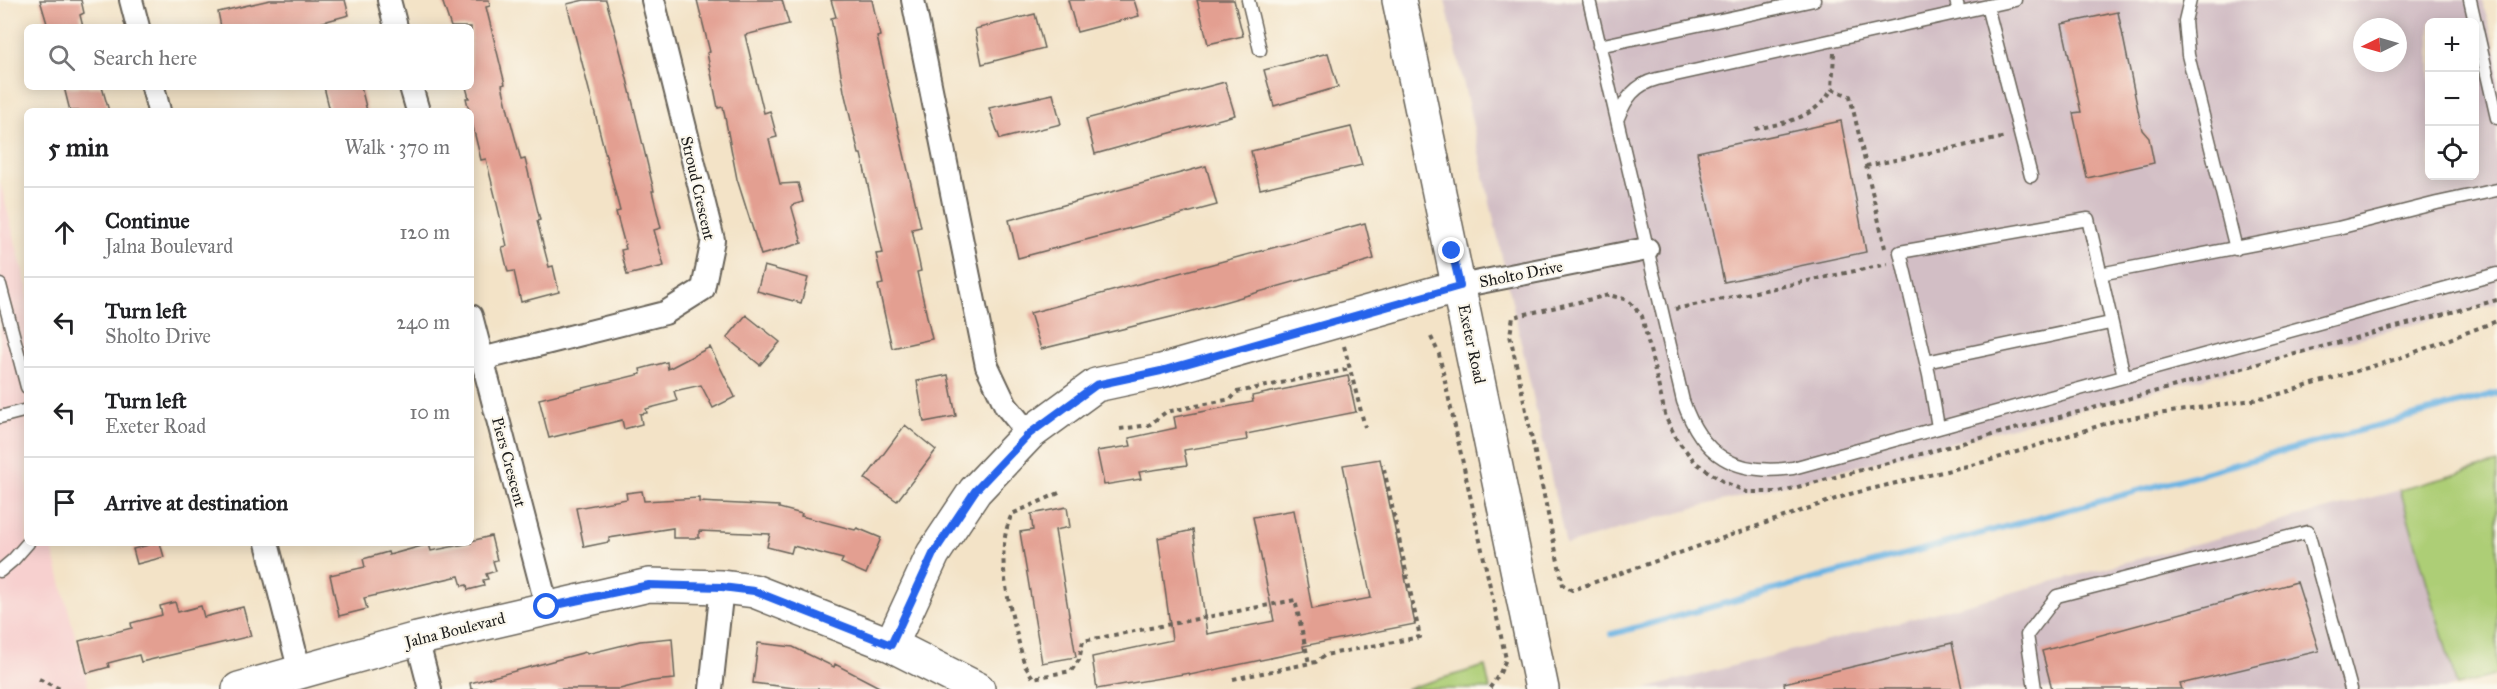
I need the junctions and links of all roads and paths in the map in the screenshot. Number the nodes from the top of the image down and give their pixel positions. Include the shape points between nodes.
1 (131, 0) edge
2 (389, 0) edge
3 (653, 0) edge
4 (913, 0) edge
5 (1248, 0) edge
6 (1399, 0) edge
7 (1589, 0) edge
8 (1814, 0) edge
9 (2014, 0) edge
10 (2190, 0) edge
11 (2470, 0) edge
12 (1957, 6) edge
13 (1987, 6) junction
14 (137, 24) edge
15 (395, 24) edge
16 (1834, 40) junction
17 (1599, 46) junction
18 (1260, 50) dead end
19 (1832, 89) junction
20 (154, 90) edge
21 (412, 90) edge
22 (158, 108) edge
23 (417, 108) edge
24 (2497, 118) edge
25 (1617, 120) junction
26 (1755, 129) dead end
27 (2020, 134) junction
28 (1866, 166) junction
29 (2031, 176) dead end
30 (2497, 190) edge
31 (1647, 249) junction
32 (2236, 249) junction
33 (2100, 274) junction
34 (2497, 274) edge
35 (0, 285) edge
36 (1460, 286) junction
37 (2497, 300) edge
38 (1661, 312) junction
39 (1642, 316) junction
40 (2497, 321) edge
41 (2110, 323) junction
42 (474, 328) edge
43 (1431, 337) dead end
44 (1344, 345) dead end
45 (482, 359) junction
46 (1926, 362) junction
47 (1350, 369) junction
48 (24, 376) edge
49 (2124, 376) junction
50 (24, 411) edge
51 (0, 417) edge
52 (1365, 427) dead end
53 (1938, 427) junction
54 (1120, 429) dead end
55 (1029, 434) junction
56 (1383, 464) dead end
57 (1059, 493) dead end
58 (26, 546) edge
59 (268, 546) edge
60 (0, 571) edge
61 (722, 587) junction
62 (547, 607) junction
63 (417, 639) junction
64 (891, 645) junction
65 (1309, 663) junction
66 (300, 672) junction
67 (39, 679) dead end
68 (1233, 679) dead end
69 (60, 689) edge
70 (239, 689) edge
71 (430, 689) edge
72 (711, 689) edge
73 (978, 689) edge
74 (1489, 689) edge
75 (1542, 689) edge
76 (2035, 689) edge
77 (2351, 689) edge

1 - 14 street
2 - 15 street
3 - 45 street, Stroud Crescent via 713,240 704,289 665,313
4 - 55 street via 987,366 1006,406
5 - 18 lane
6 - 36 street, Exeter Road
7 - 17 lane
8 - 17 lane
9 - 13 lane
10 - 32 lane via 2185,21 2188,55
11 - 24 lane
12 - 13 lane
12 - 16 lane
13 - 27 lane
16 - 19 path
16 - 25 lane via 1646,82 1627,97
17 - 25 lane
19 - 26 path via 1811,113
19 - 28 path via 1850,96
20 - 22 street
21 - 23 street
25 - 31 lane
27 - 28 path
27 - 29 lane
28 - 38 path via 1889,264
30 - 32 lane
31 - 36 street, Sholto Drive
31 - 38 lane
32 - 33 lane
33 - 41 lane
33 - 46 lane via 2088,219 1900,252
34 - 49 lane
35 - 48 lane
36 - 55 street, Sholto Drive via 1161,371 1096,385
36 - 75 street, Exeter Road
37 - 39 path via 1779,492 1747,492 1724,482 1696,464 1677,440 1666,418
38 - 39 path
38 - 53 lane via 1691,424 1704,444 1723,459 1769,472
39 - 40 path via 1628,300 1609,295 1512,321 1510,335 1563,585 1572,590 1850,494 1988,461 2117,420 2266,398 2397,358
41 - 46 lane
41 - 49 lane
42 - 45 street, Piers Crescent
43 - 74 path via 1439,354 1506,659
44 - 47 path
45 - 62 street, Piers Crescent
46 - 53 lane
47 - 52 path
47 - 54 path via 1237,392 1231,399 1166,412 1149,424
49 - 53 lane
50 - 51 lane
55 - 64 street, Sholto Drive via 975,491 933,554
56 - 65 path via 1420,637 1325,655
57 - 65 path via 1012,514 1006,526 1002,565 1024,664 1033,678 1071,671 1079,660 1083,641 1295,600
58 - 60 lane
59 - 66 street
61 - 62 street, Jalna Boulevard via 649,585
61 - 64 street, Jalna Boulevard via 754,591
61 - 72 street
62 - 63 street, Jalna Boulevard
63 - 66 street, Jalna Boulevard
63 - 71 street
64 - 73 street, Jalna Boulevard
65 - 68 path
66 - 70 street, Jalna Boulevard
67 - 69 path
76 - 77 lane via 2027,635 2057,596 2308,532

